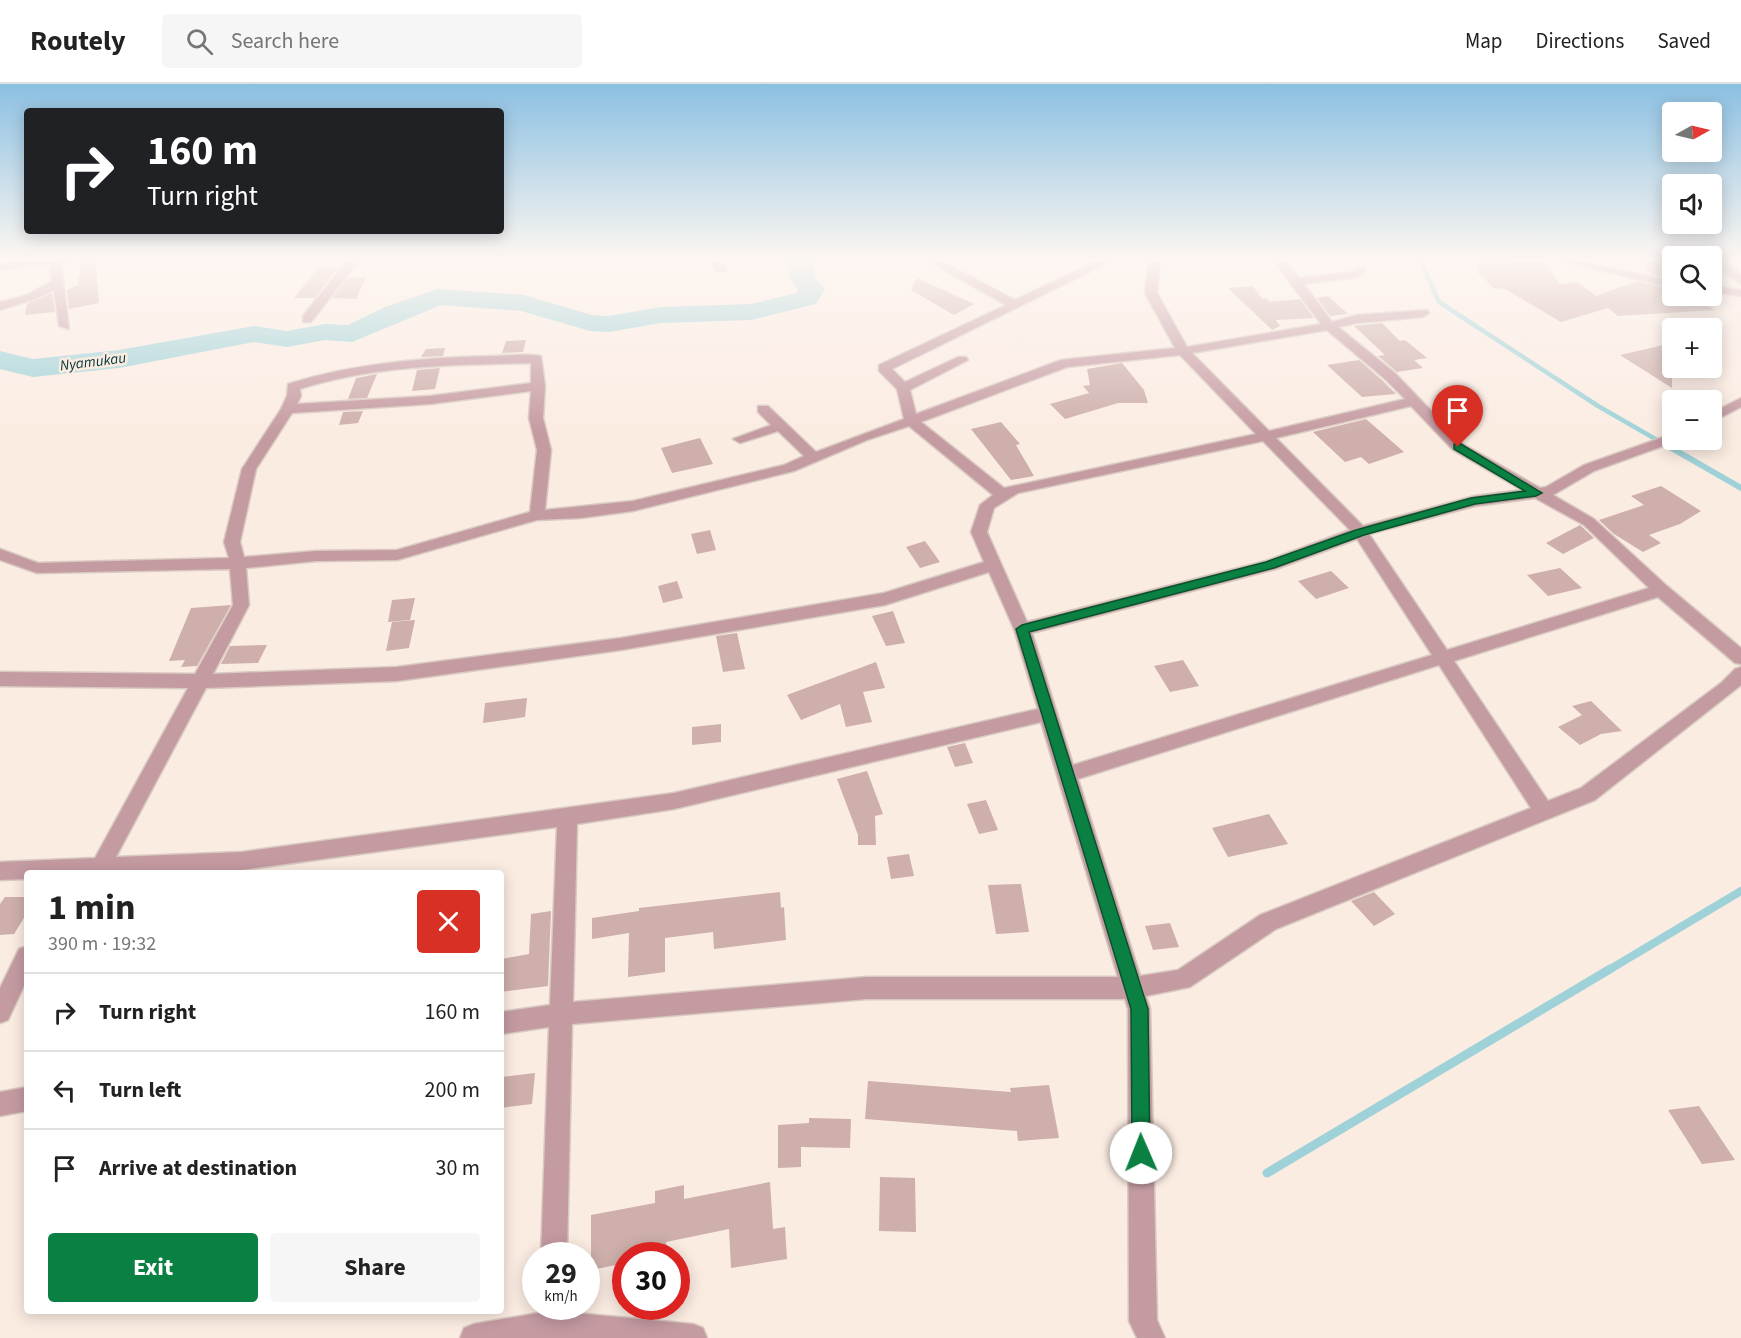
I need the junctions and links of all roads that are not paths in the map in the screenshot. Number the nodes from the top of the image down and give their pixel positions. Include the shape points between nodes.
1 (63, 316) edge
2 (310, 316) edge
3 (993, 316) edge
4 (1163, 316) edge
5 (1321, 316) edge
6 (1395, 316) edge
7 (307, 319) dead end
8 (65, 326) dead end
9 (1329, 326) junction
10 (1183, 351) junction
11 (962, 360) dead end
12 (538, 386) junction
13 (903, 388) junction
14 (1415, 401) junction
15 (1741, 402) edge
16 (288, 409) junction
17 (763, 409) dead end
18 (1722, 412) edge
19 (911, 421) junction
20 (781, 426) junction
21 (1267, 436) junction
22 (740, 440) dead end
23 (1662, 442) edge
24 (813, 458) junction
25 (1536, 493) junction
26 (1003, 495) junction
27 (537, 515) junction
28 (1360, 532) junction
29 (0, 554) edge
30 (238, 563) junction
31 (993, 565) junction
32 (1661, 590) junction
33 (1022, 629) junction
34 (1442, 658) junction
35 (1741, 658) edge
36 (0, 679) edge
37 (202, 681) junction
38 (1736, 686) edge
39 (1049, 713) junction
40 (1068, 774) junction
41 (1544, 811) junction
42 (567, 817) junction
43 (101, 866) junction
44 (69, 870) edge
45 (24, 871) edge
46 (0, 872) edge
47 (24, 963) edge
48 (1133, 988) junction
49 (0, 1012) edge
50 (561, 1014) junction
51 (504, 1023) edge
52 (24, 1100) edge
53 (0, 1104) edge
54 (554, 1242) edge
55 (551, 1323) edge
56 (474, 1338) edge
57 (693, 1338) edge
58 (1151, 1338) edge

1 - 8 street
2 - 7 street
3 - 13 street via 884,368
4 - 10 street
5 - 9 street
6 - 9 street
9 - 10 street
9 - 14 street
10 - 19 street via 1065,363
10 - 21 street
11 - 13 street
12 - 16 street via 430,400
12 - 16 street via 537,359 410,363 347,372 292,387 294,396
12 - 27 street via 536,418 544,450
13 - 19 street
14 - 21 street
14 - 25 street via 1458,447
15 - 18 street
16 - 30 street via 249,469 232,542
17 - 20 street
19 - 24 street
19 - 26 street
20 - 22 street
20 - 24 street
21 - 26 street via 1014,489
21 - 28 street
23 - 25 street via 1589,468 1550,491
24 - 27 street via 789,468 633,506
25 - 28 street via 1475,501
25 - 32 street via 1589,522
26 - 31 street via 987,505 979,532
27 - 30 street via 397,555 316,556
28 - 33 street via 1270,565
28 - 34 street
29 - 30 street via 38,568
30 - 37 street via 242,605
31 - 33 street
31 - 37 street via 885,599 621,644 397,674
32 - 34 street
32 - 35 street
33 - 39 street
34 - 40 street
34 - 41 street
36 - 37 street
37 - 43 street
38 - 41 street via 1588,794
39 - 40 street
39 - 42 street via 674,801
40 - 48 street
41 - 48 street via 1268,922 1182,980
42 - 43 street via 242,861
42 - 50 street
43 - 44 street
45 - 46 street
47 - 49 street
48 - 50 street via 867,988
48 - 58 street via 1139,1009 1143,1321
50 - 51 street
50 - 54 street
52 - 53 street
55 - 56 street
55 - 57 street

